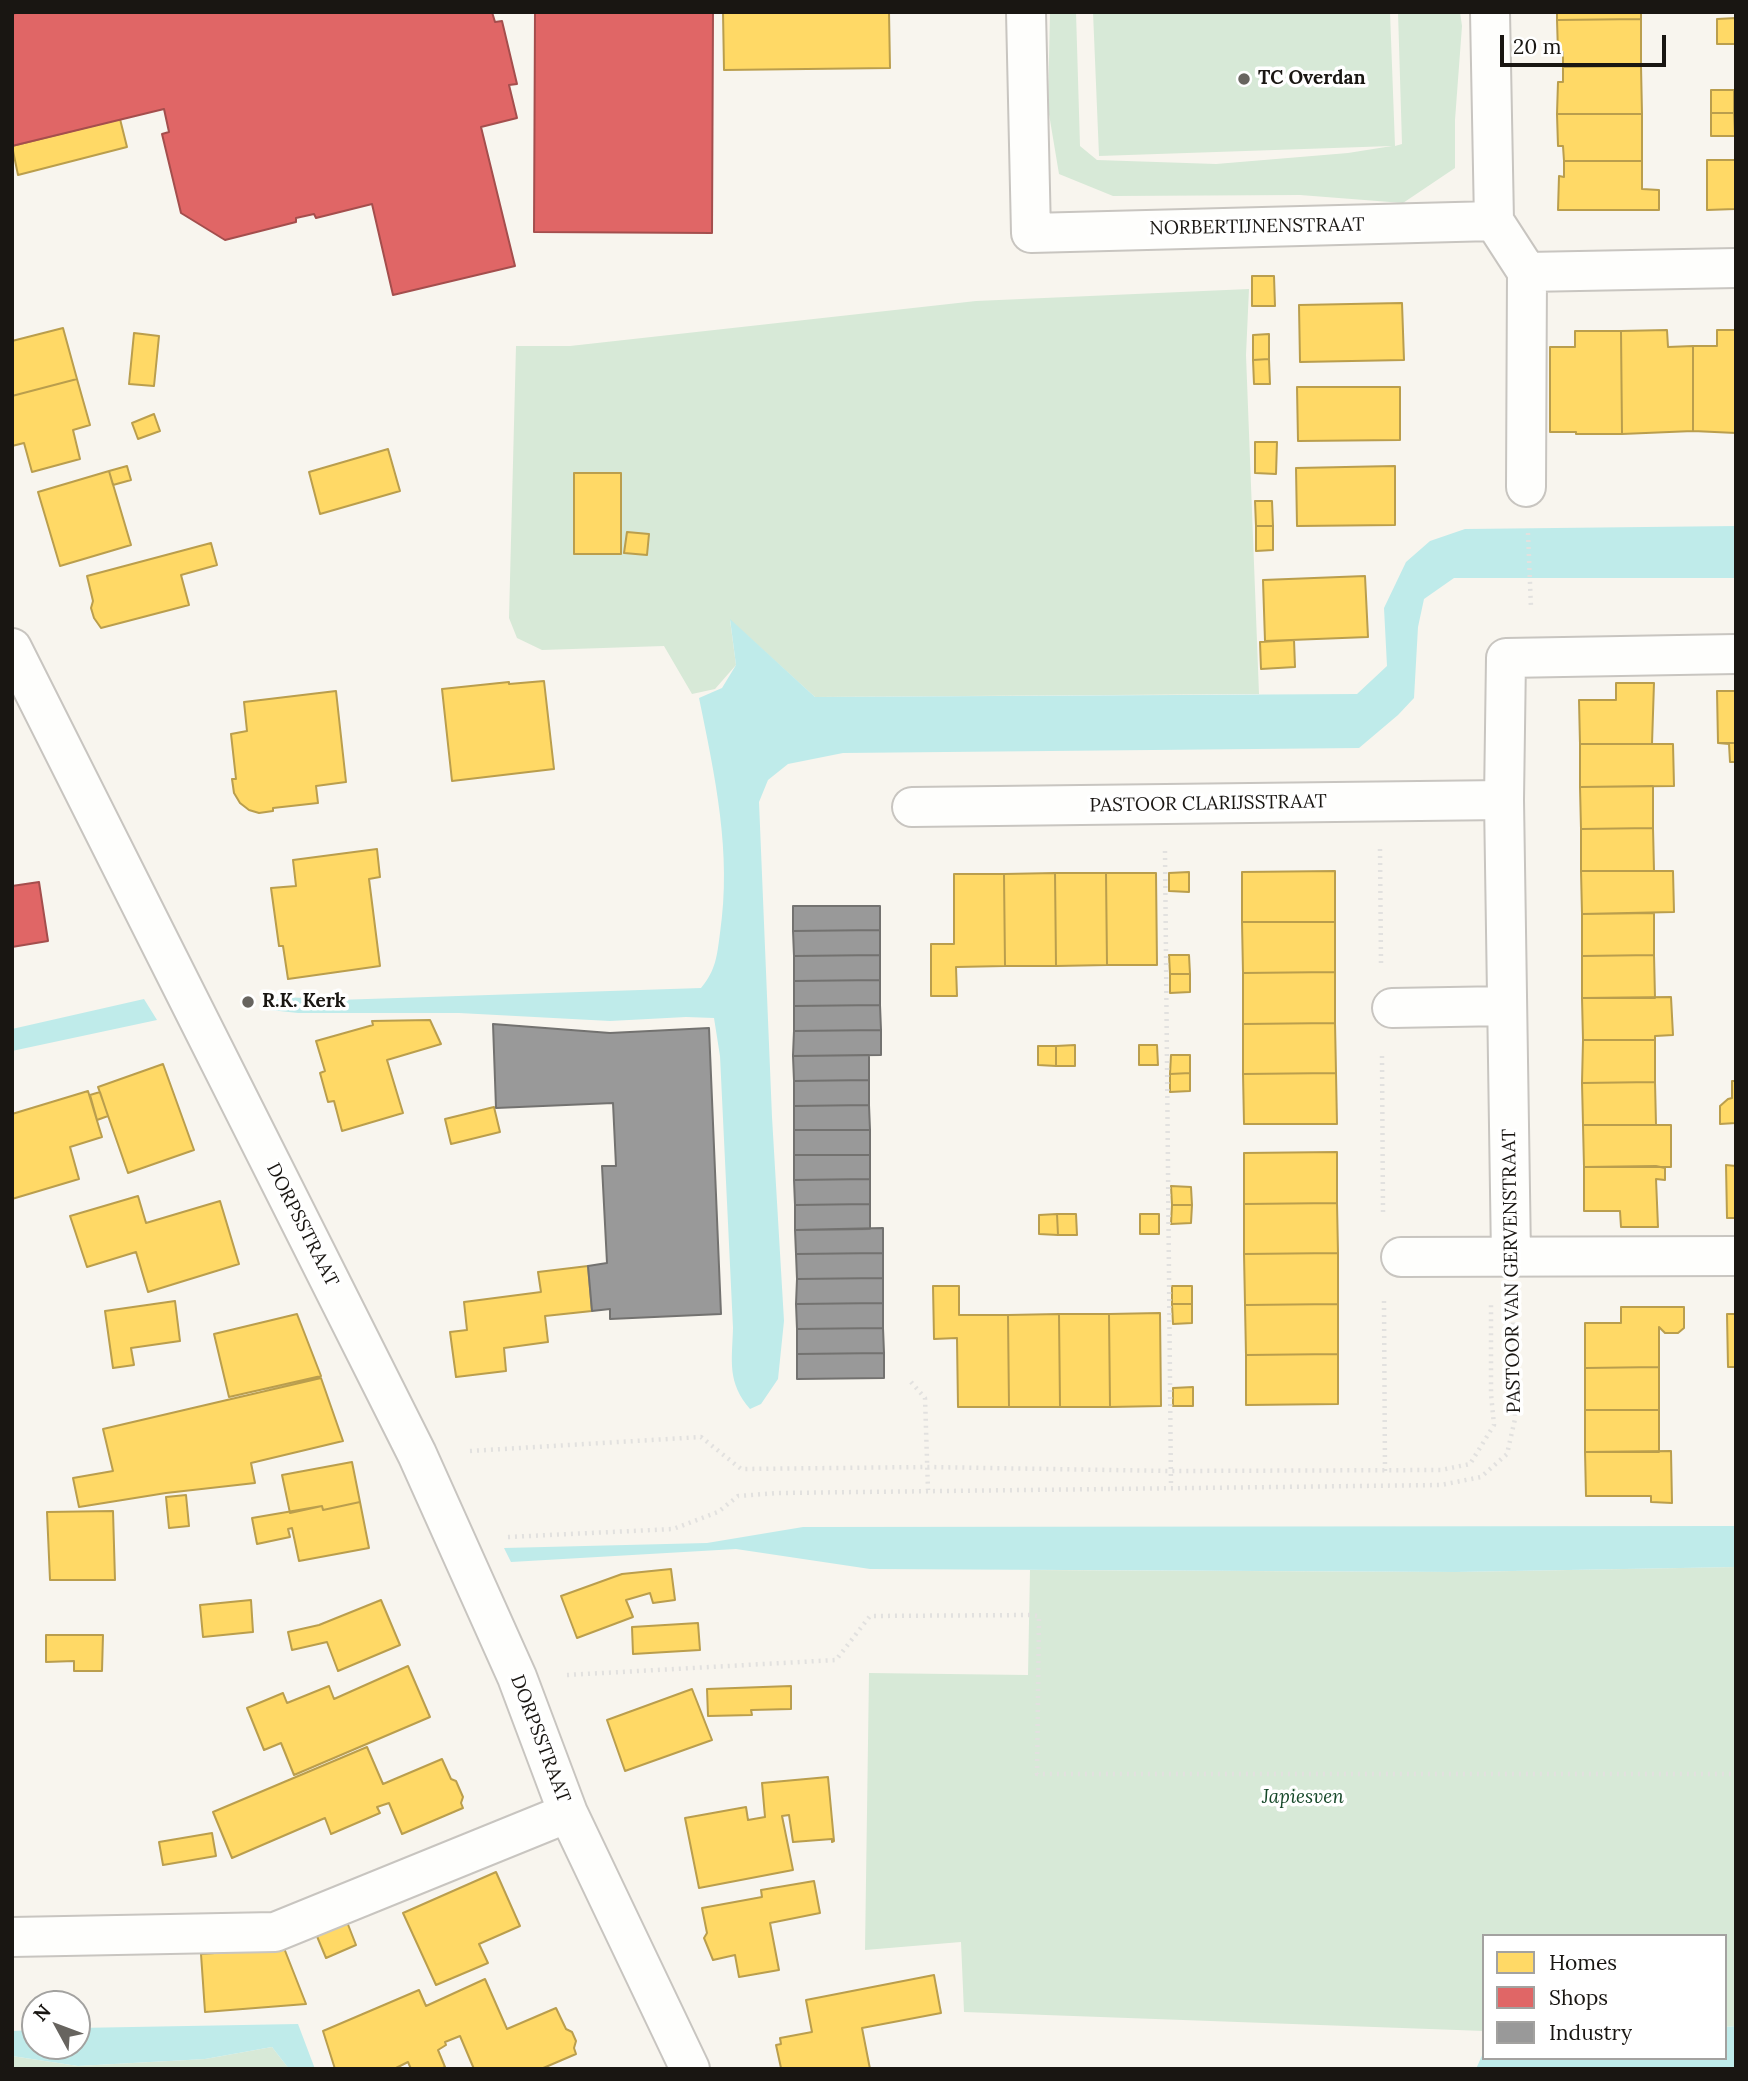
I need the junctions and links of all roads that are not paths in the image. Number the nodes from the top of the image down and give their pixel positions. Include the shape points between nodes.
1 (1026, 12) edge
2 (1490, 12) edge
3 (1494, 221) junction
4 (1736, 268) edge
5 (1527, 272) junction
6 (1526, 487) dead end
7 (12, 648) edge
8 (1736, 654) edge
9 (1504, 800) junction
10 (912, 807) dead end
11 (1507, 1006) junction
12 (1392, 1008) dead end
13 (1501, 1256) junction
14 (1736, 1256) edge
15 (1401, 1257) dead end
16 (568, 1813) junction
17 (12, 1937) edge
18 (690, 2069) edge

1 - 3 street, NORBERTIJNENSTRAAT via 1031,233
2 - 3 street
3 - 5 street
4 - 5 street
5 - 6 street
7 - 16 street, DORPSSTRAAT via 417,1454 517,1677
8 - 9 street, PASTOOR VAN GERVENSTRAAT via 1506,658
9 - 10 street, PASTOOR CLARIJSSTRAAT
9 - 11 street, PASTOOR VAN GERVENSTRAAT
11 - 12 street
11 - 13 street, PASTOOR VAN GERVENSTRAAT
13 - 14 street
13 - 15 street
16 - 17 street, DORPSSTRAAT via 275,1932
16 - 18 street, DORPSSTRAAT

